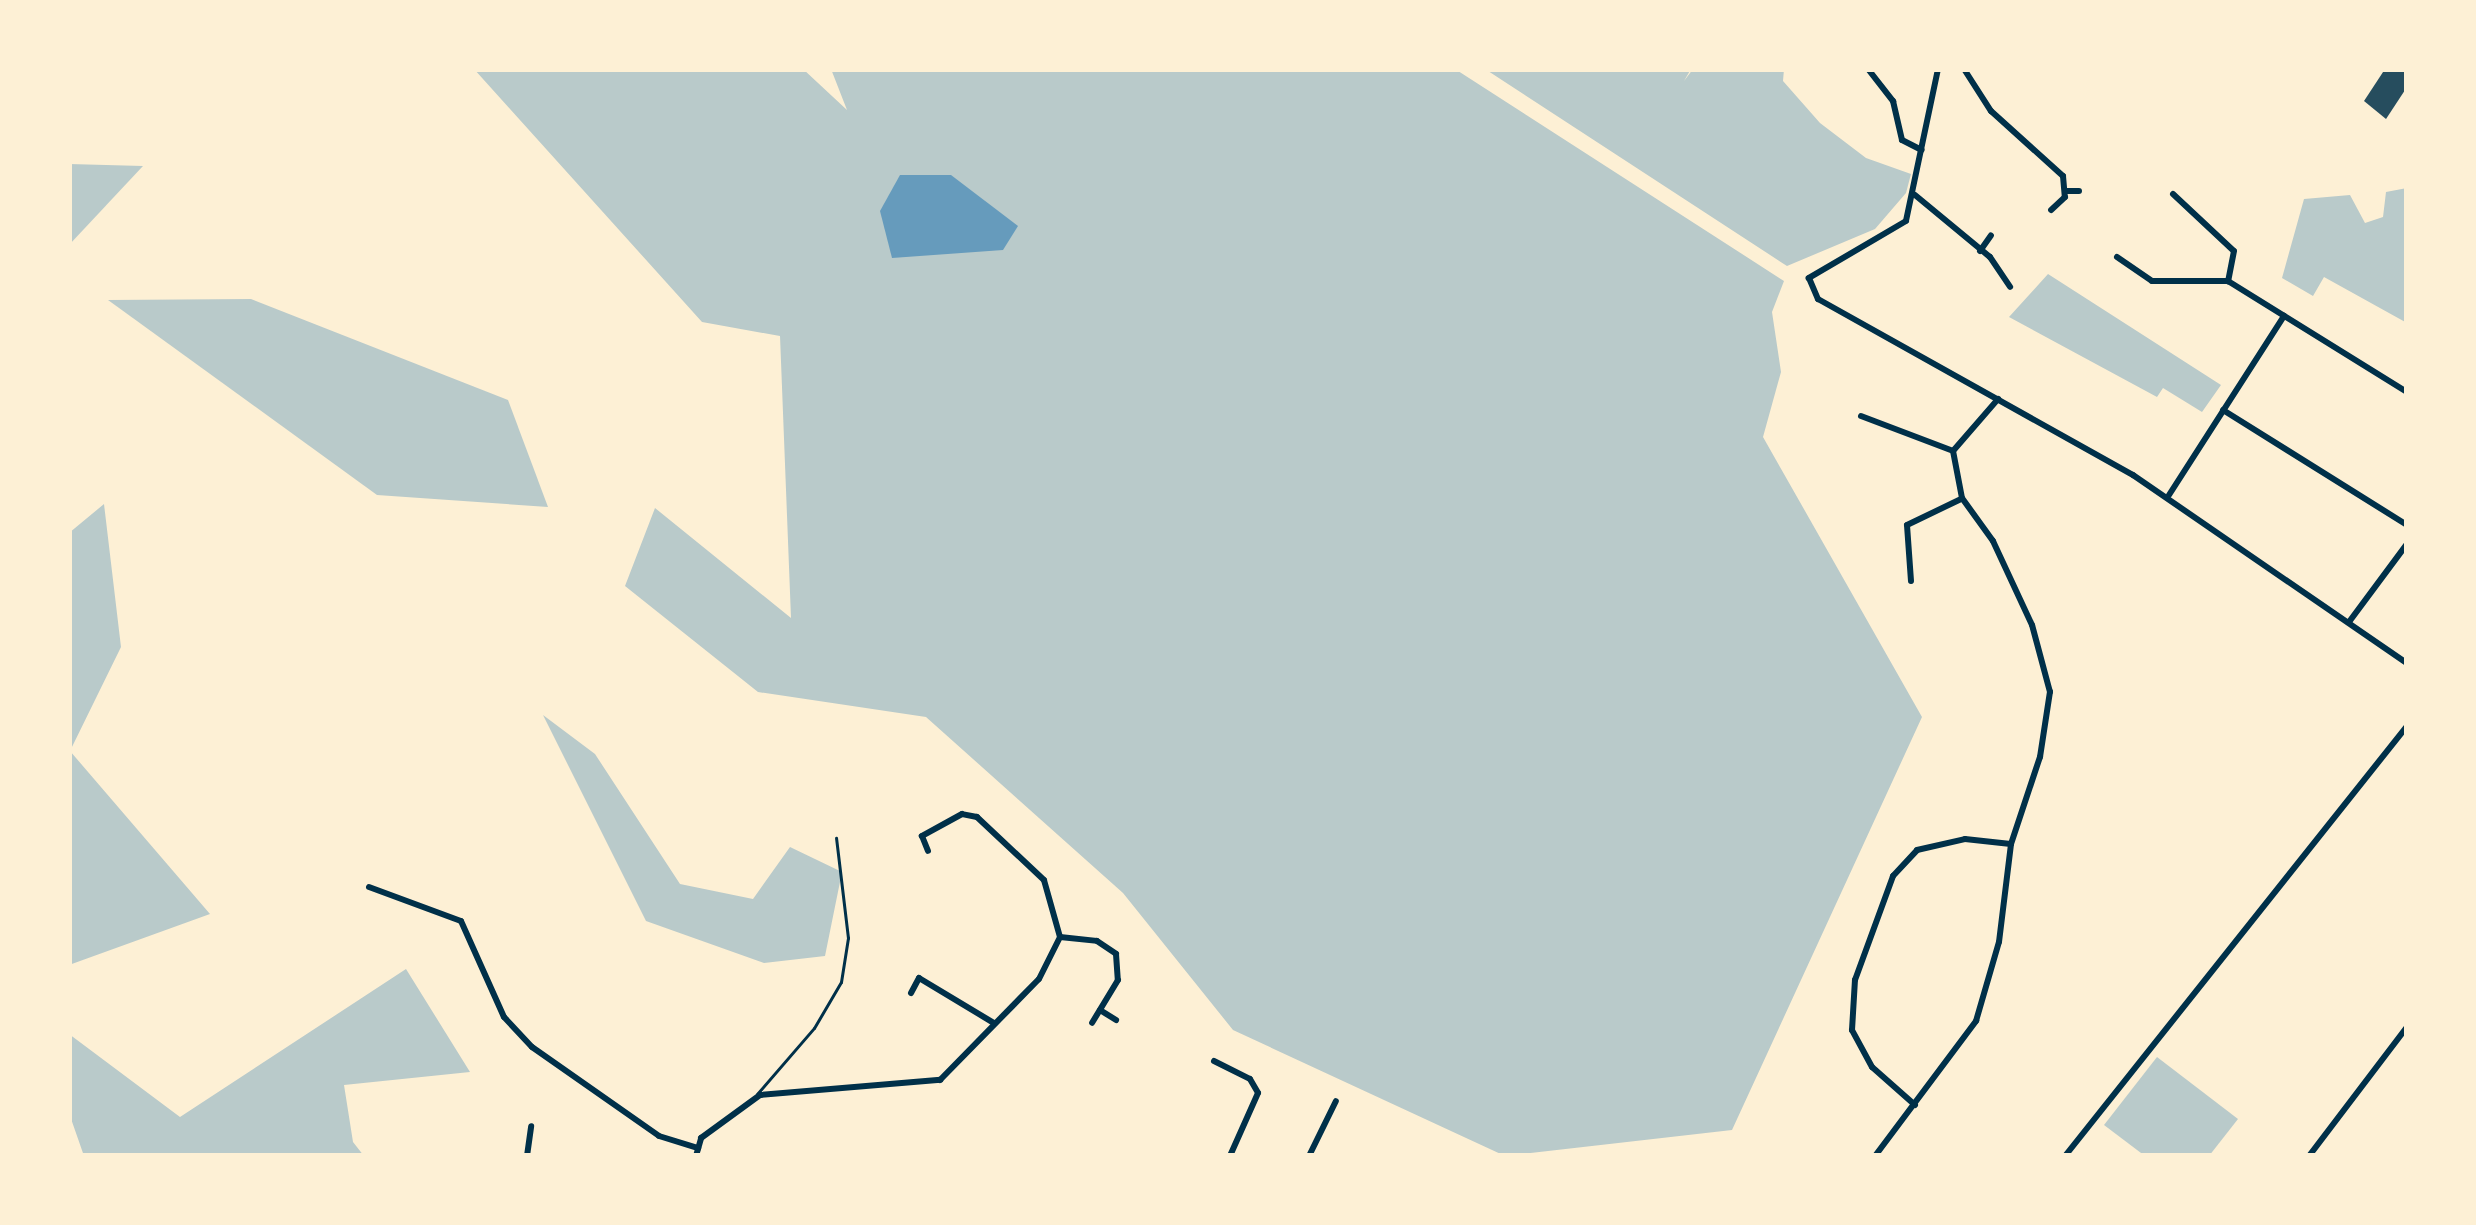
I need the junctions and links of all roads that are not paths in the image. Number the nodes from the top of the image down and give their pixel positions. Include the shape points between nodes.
1 (1868, 69) edge
2 (1938, 69) edge
3 (1964, 69) edge
4 (1923, 151) junction
5 (2065, 191) junction
6 (2079, 191) dead end
7 (2173, 194) dead end
8 (1915, 195) junction
9 (2051, 210) dead end
10 (1991, 235) dead end
11 (1980, 251) junction
12 (2117, 256) dead end
13 (2228, 281) junction
14 (2010, 287) dead end
15 (2284, 316) junction
16 (2407, 392) edge
17 (1998, 399) junction
18 (2223, 410) junction
19 (1861, 416) dead end
20 (1953, 451) junction
21 (2168, 497) junction
22 (1962, 498) junction
23 (2407, 525) edge
24 (2407, 544) edge
25 (1911, 581) dead end
26 (2349, 622) junction
27 (2407, 663) edge
28 (2407, 726) edge
29 (836, 838) dead end
30 (2011, 844) junction
31 (928, 850) dead end
32 (369, 886) dead end
33 (1060, 937) junction
34 (911, 993) dead end
35 (1100, 1010) junction
36 (1116, 1020) dead end
37 (994, 1023) junction
38 (1092, 1023) dead end
39 (2407, 1027) edge
40 (1214, 1061) dead end
41 (751, 1101) junction
42 (1336, 1101) dead end
43 (1915, 1105) junction
44 (531, 1126) dead end
45 (697, 1152) edge
46 (526, 1156) edge
47 (1230, 1156) edge
48 (1309, 1156) edge
49 (1876, 1156) edge
50 (2065, 1156) edge
51 (2309, 1156) edge

1 - 4 street via 1892,101 1902,140
2 - 4 street
3 - 5 street via 1991,112 2054,166
4 - 8 street
5 - 6 street
5 - 9 street
7 - 13 street via 2234,251
8 - 11 street
8 - 17 street via 1906,221 1809,278 1825,307
10 - 11 street
11 - 14 street
12 - 13 street via 2152,280
13 - 15 street
15 - 16 street
15 - 18 street
17 - 20 street
17 - 21 street
18 - 21 street
18 - 23 street
19 - 20 street
20 - 22 street
21 - 26 street
22 - 25 street via 1907,525
22 - 30 street via 1993,541 2032,625 2050,692 2040,757
24 - 26 street
26 - 27 street
28 - 50 street
29 - 41 lane via 848,938 841,982 814,1028
30 - 43 street via 2000,942 1976,1021
30 - 43 street via 1965,839 1917,850 1893,876 1855,980 1852,1030 1872,1067
31 - 33 street via 922,836 962,814 977,817 1044,880
32 - 45 street via 461,921 504,1017 532,1047 659,1136
33 - 35 street via 1097,941 1117,954 1118,980
33 - 37 street via 1039,979
34 - 37 street via 919,977
35 - 36 street
35 - 38 street
37 - 41 street via 954,1071 927,1085 778,1090
39 - 51 street
40 - 47 street via 1250,1079 1258,1093
41 - 45 street via 718,1121
42 - 48 street
43 - 49 street
44 - 46 street

